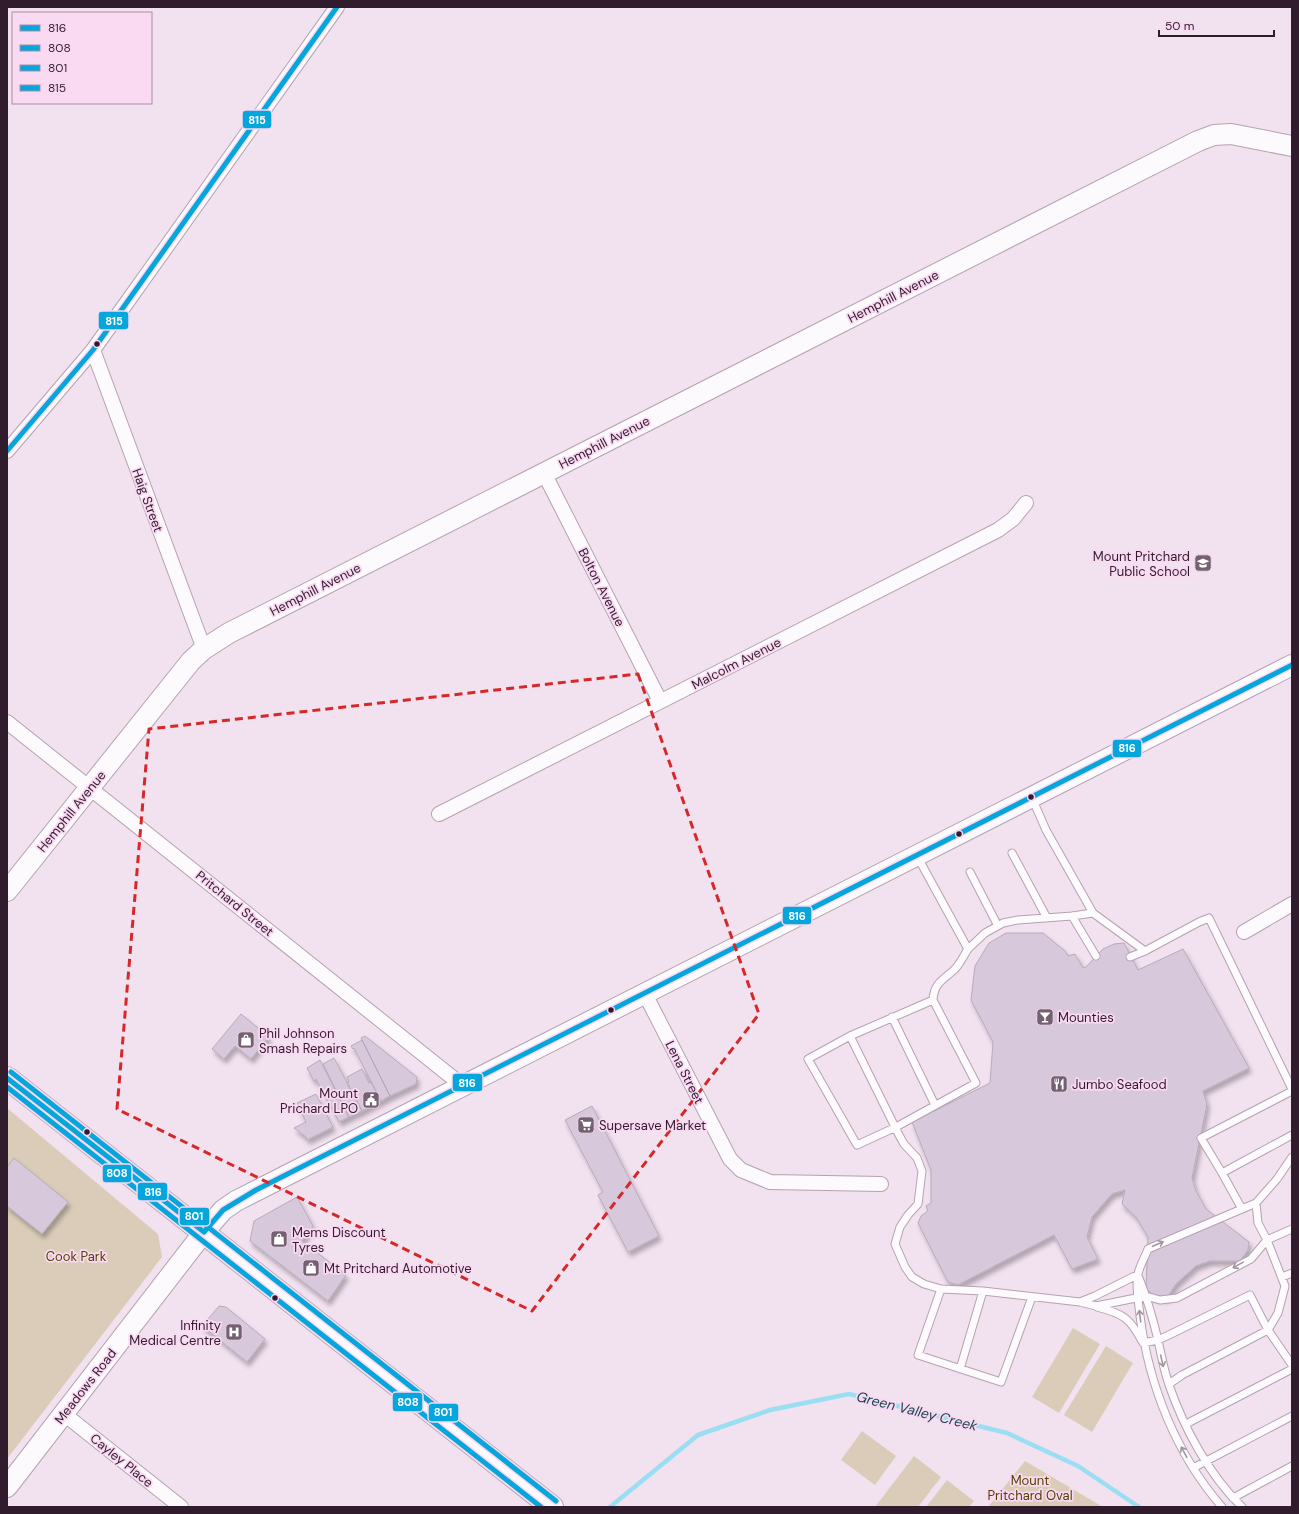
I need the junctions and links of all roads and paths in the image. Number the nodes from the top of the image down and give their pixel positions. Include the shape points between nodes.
1 (337, 7) edge
2 (1292, 146) edge
3 (93, 350) junction
4 (9, 446) edge
5 (544, 473) junction
6 (1026, 503) dead end
7 (204, 649) junction
8 (1292, 665) edge
9 (660, 701) junction
10 (7, 722) edge
11 (90, 787) junction
12 (1032, 798) junction
13 (439, 814) dead end
14 (1012, 853) dead end
15 (917, 856) junction
16 (970, 872) dead end
17 (7, 891) edge
18 (1292, 904) edge
19 (1093, 913) junction
20 (1072, 916) junction
21 (1047, 918) junction
22 (998, 926) junction
23 (1244, 932) dead end
24 (968, 949) junction
25 (1145, 951) junction
26 (1096, 956) dead end
27 (1130, 957) dead end
28 (645, 994) junction
29 (932, 1000) junction
30 (892, 1017) junction
31 (850, 1036) junction
32 (7, 1078) edge
33 (463, 1086) junction
34 (1292, 1090) edge
35 (935, 1105) junction
36 (896, 1127) junction
37 (1292, 1136) edge
38 (1292, 1156) edge
39 (1222, 1172) junction
40 (881, 1184) dead end
41 (1256, 1203) junction
42 (1242, 1208) junction
43 (1292, 1229) edge
44 (204, 1232) junction
45 (1267, 1240) junction
46 (1292, 1273) edge
47 (1137, 1275) junction
48 (1282, 1277) junction
49 (941, 1289) junction
50 (983, 1291) junction
51 (1146, 1296) junction
52 (1032, 1297) junction
53 (1138, 1298) junction
54 (1080, 1302) junction
55 (1096, 1306) junction
56 (1268, 1330) junction
57 (1158, 1340) junction
58 (1143, 1343) junction
59 (1292, 1365) edge
60 (960, 1369) junction
61 (1292, 1369) edge
62 (1169, 1384) junction
63 (64, 1414) junction
64 (1292, 1416) edge
65 (1186, 1424) junction
66 (1206, 1463) junction
67 (1292, 1466) edge
68 (1193, 1468) junction
69 (7, 1487) edge
70 (1233, 1498) junction
71 (541, 1504) edge
72 (181, 1507) edge
73 (1222, 1507) edge
74 (1242, 1507) edge

1 - 3 street
2 - 5 main road, Hemphill Avenue via 1231,134 1214,135 1198,141
3 - 4 street
3 - 7 street, Haig Street
5 - 7 main road, Hemphill Avenue via 236,629
5 - 9 street, Bolton Avenue
6 - 9 street, Malcolm Avenue via 1013,519 998,530
7 - 11 main road, Hemphill Avenue via 191,661
8 - 12 main road, Meadows Road
9 - 13 street, Malcolm Avenue
10 - 11 street, Pritchard Street
11 - 17 main road, Hemphill Avenue
11 - 33 street, Pritchard Street
12 - 15 main road, Meadows Road
12 - 19 lane via 1046,830
14 - 21 lane
15 - 24 lane
15 - 28 main road, Meadows Road
16 - 22 lane
18 - 23 street
19 - 20 lane
19 - 25 lane
20 - 21 lane
20 - 26 lane
21 - 22 lane via 1018,920
22 - 24 lane via 985,933
24 - 29 lane via 954,970 942,978 933,991
25 - 27 lane
25 - 34 lane via 1209,918
28 - 33 main road, Meadows Road
28 - 40 street, Lena Street via 730,1158 741,1170 770,1182
29 - 30 lane
29 - 35 lane via 976,1083
30 - 31 lane
30 - 35 lane
31 - 36 lane
31 - 36 lane via 808,1059 857,1146
32 - 44 main road
33 - 44 main road, Meadows Road via 236,1202 223,1210
34 - 39 lane via 1201,1138
35 - 36 lane
36 - 49 lane via 904,1144 917,1158 922,1171 918,1204 900,1227 895,1244 912,1276 924,1284
37 - 39 lane
38 - 41 lane via 1277,1179
39 - 42 lane
41 - 42 lane
41 - 45 lane via 1258,1223
47 -> 42 lane via 1148,1249
43 - 45 lane
44 - 63 main road, Meadows Road
44 - 71 main road
45 - 48 lane
45 -> 51 lane via 1251,1259 1177,1298 1160,1300
46 - 48 lane
47 - 51 lane
47 - 53 lane
47 - 54 lane
48 - 56 lane via 1285,1286 1278,1313
49 - 50 lane
49 - 60 lane via 918,1355
50 - 52 lane
50 - 60 lane
51 - 53 lane
51 - 57 lane
52 - 54 lane
52 - 60 lane via 1001,1382
53 - 55 lane
58 -> 53 lane
54 - 55 lane
55 - 58 lane via 1119,1313 1135,1326
56 - 57 lane via 1250,1295
56 - 59 lane
56 - 62 lane
57 - 58 lane
57 -> 62 lane
68 -> 58 lane via 1162,1407
61 - 65 lane
62 - 65 lane
63 - 69 main road, Meadows Road
63 - 72 street, Cayley Place
64 - 66 lane
65 - 66 lane
66 - 68 lane
66 - 70 lane
67 - 70 lane
68 - 73 lane
70 - 74 lane

